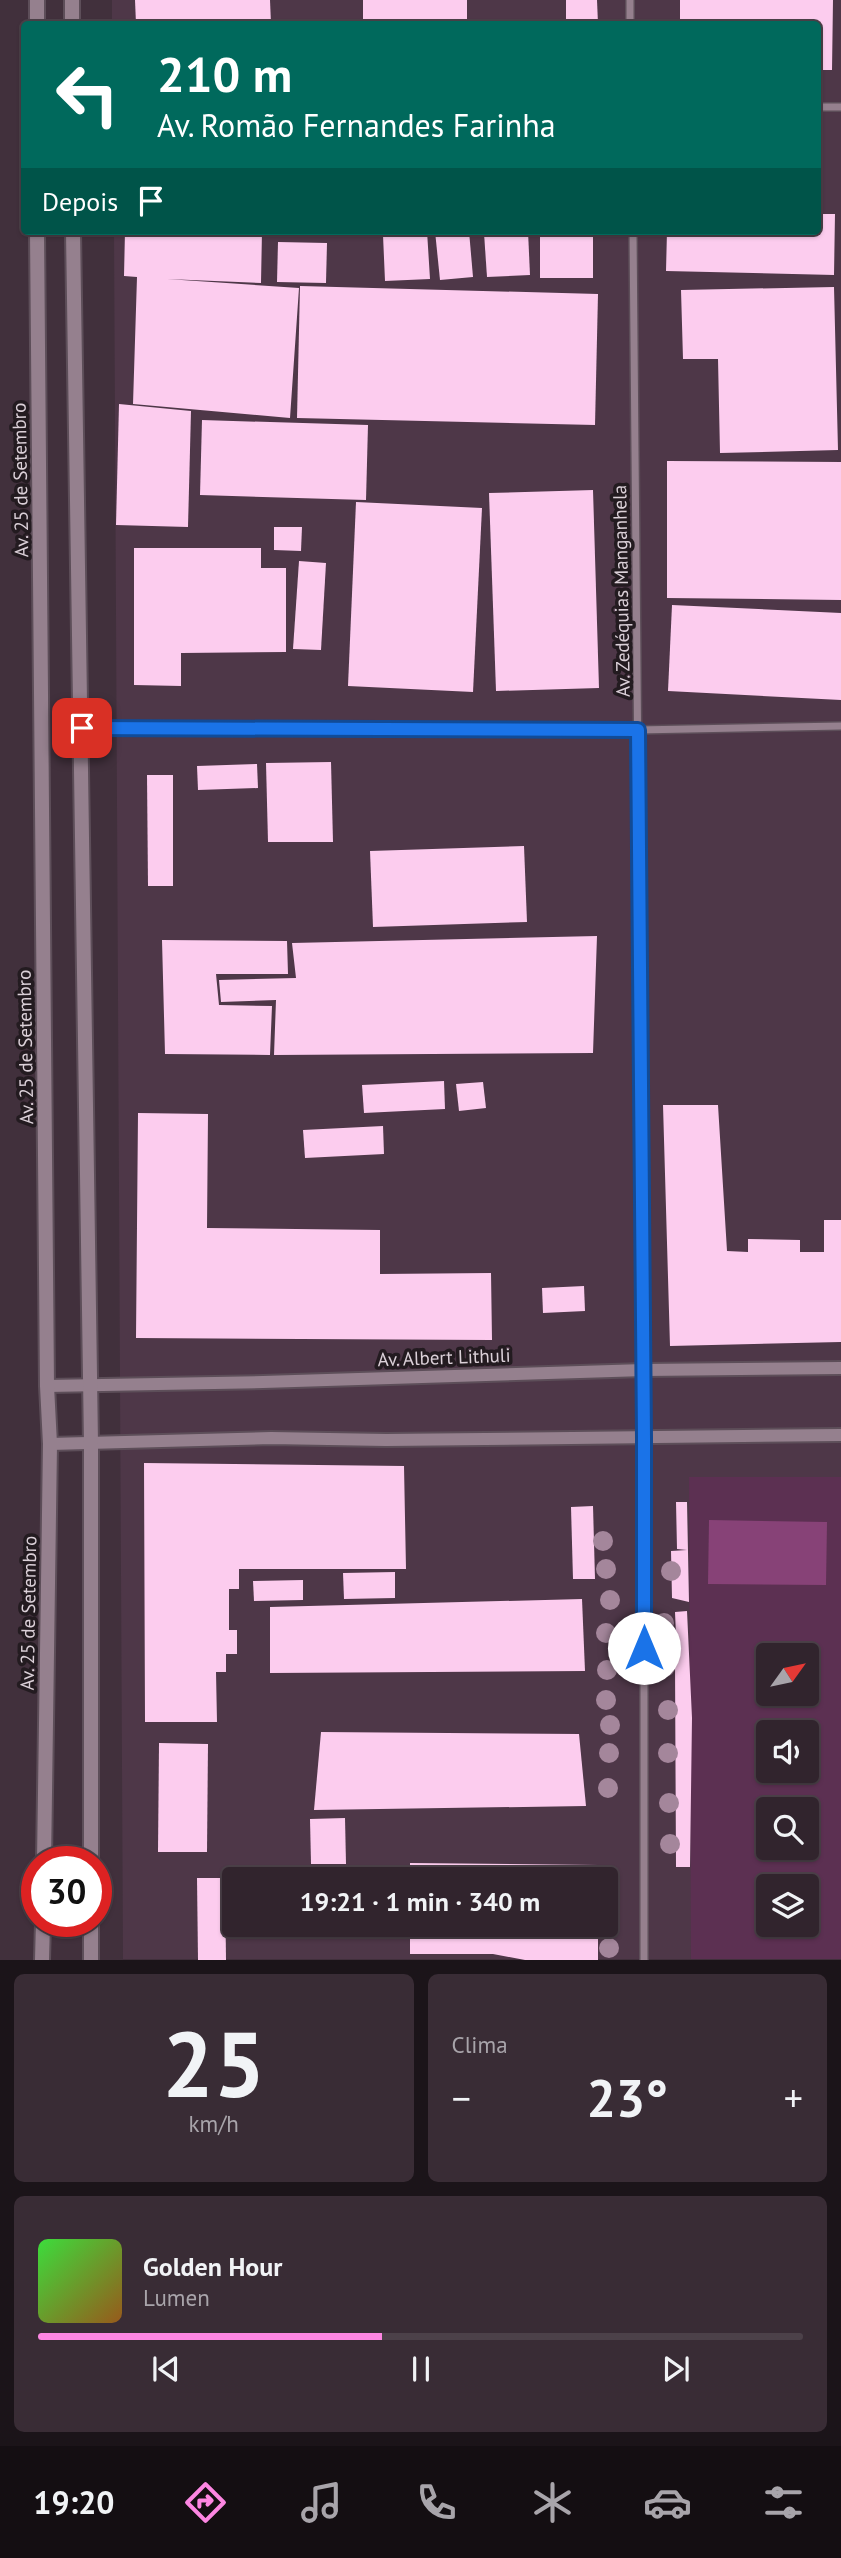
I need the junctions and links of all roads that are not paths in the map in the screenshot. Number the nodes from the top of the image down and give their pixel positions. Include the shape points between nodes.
1 (37, 0) edge
2 (72, 0) edge
3 (630, 0) edge
4 (37, 21) edge
5 (72, 21) edge
6 (630, 21) edge
7 (821, 107) edge
8 (841, 107) edge
9 (37, 235) edge
10 (73, 235) edge
11 (632, 235) edge
12 (841, 726) edge
13 (82, 728) junction
14 (638, 730) junction
15 (841, 1368) edge
16 (643, 1370) junction
17 (90, 1384) junction
18 (47, 1386) junction
19 (841, 1435) edge
20 (644, 1438) junction
21 (50, 1444) junction
22 (91, 1444) junction
23 (44, 1846) edge
24 (91, 1846) edge
25 (43, 1937) edge
26 (91, 1937) edge
27 (42, 1959) edge
28 (91, 1959) edge
29 (644, 1959) edge

1 - 4 main road
2 - 5 main road
3 - 6 street
7 - 8 street
9 - 18 main road, Av. 25 de Setembro
10 - 13 main road
11 - 14 street, Av. Zedéquias Manganhela
12 - 14 street
13 - 14 street
13 - 17 main road
14 - 16 street, Av. Zedéquias Manganhela
15 - 16 street, Av. Albert Lithuli
16 - 17 street, Av. Albert Lithuli
16 - 20 street, Av. Zedéquias Manganhela
17 - 18 street, Av. Albert Lithuli
17 - 22 main road
18 - 21 main road, Av. 25 de Setembro
19 - 20 street
20 - 22 street via 271,1438
20 - 29 street, Av. Zedéquias Manganhela
21 - 22 street
21 - 23 main road, Av. 25 de Setembro
22 - 24 main road
25 - 27 main road
26 - 28 main road

